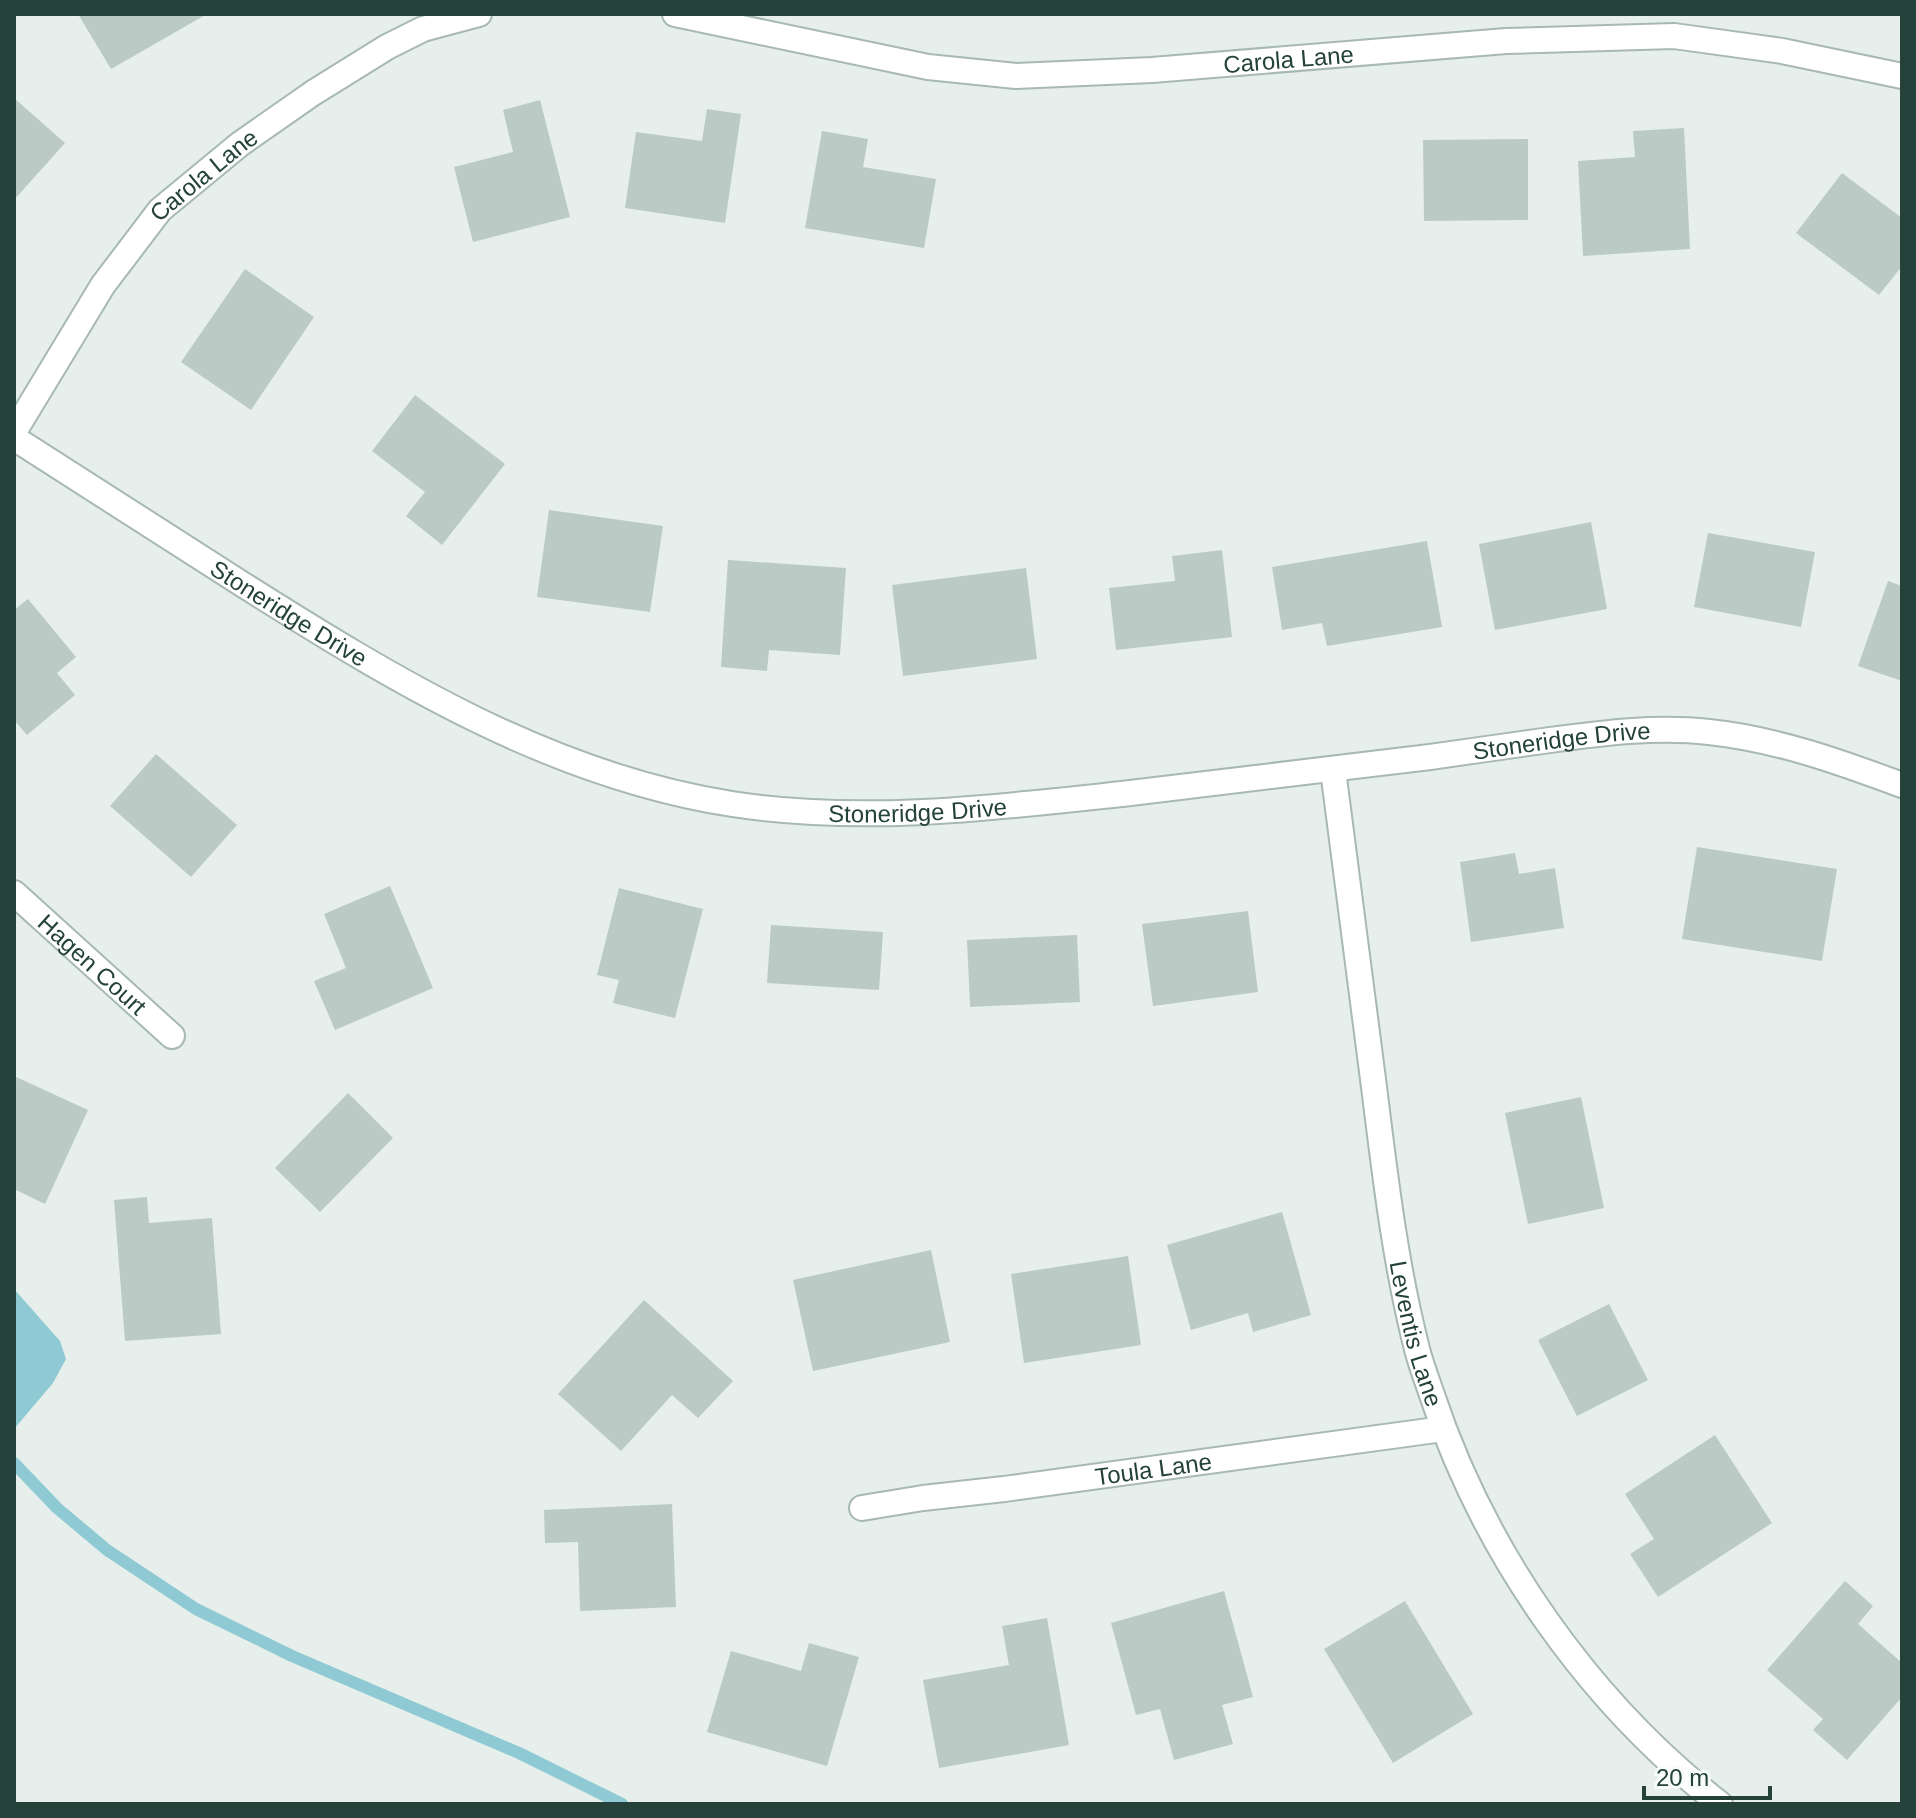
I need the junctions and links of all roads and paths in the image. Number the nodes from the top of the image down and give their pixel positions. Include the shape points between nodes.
1 (479, 14) edge
2 (675, 14) edge
3 (1902, 76) edge
4 (14, 435) edge
5 (1333, 770) junction
6 (1902, 785) edge
7 (14, 893) edge
8 (172, 1036) dead end
9 (1443, 1429) junction
10 (862, 1508) dead end
11 (1720, 1804) edge

1 - 4 street, Carola Lane via 423,29 313,93 160,210 103,285
2 - 3 street, Carola Lane via 928,67 1016,76 1506,41 1674,36
4 - 5 street, Stoneridge Drive via 330,640 434,699 534,748 632,782 727,804 838,814 980,810
5 - 6 street, Stoneridge Drive via 1611,732 1705,731 1780,745
5 - 9 street, Leventis Lane via 1391,1216 1417,1351
7 - 8 street, Hagen Court
9 - 10 street, Toula Lane
9 - 11 street, Leventis Lane via 1487,1523 1535,1604 1584,1670 1641,1733

